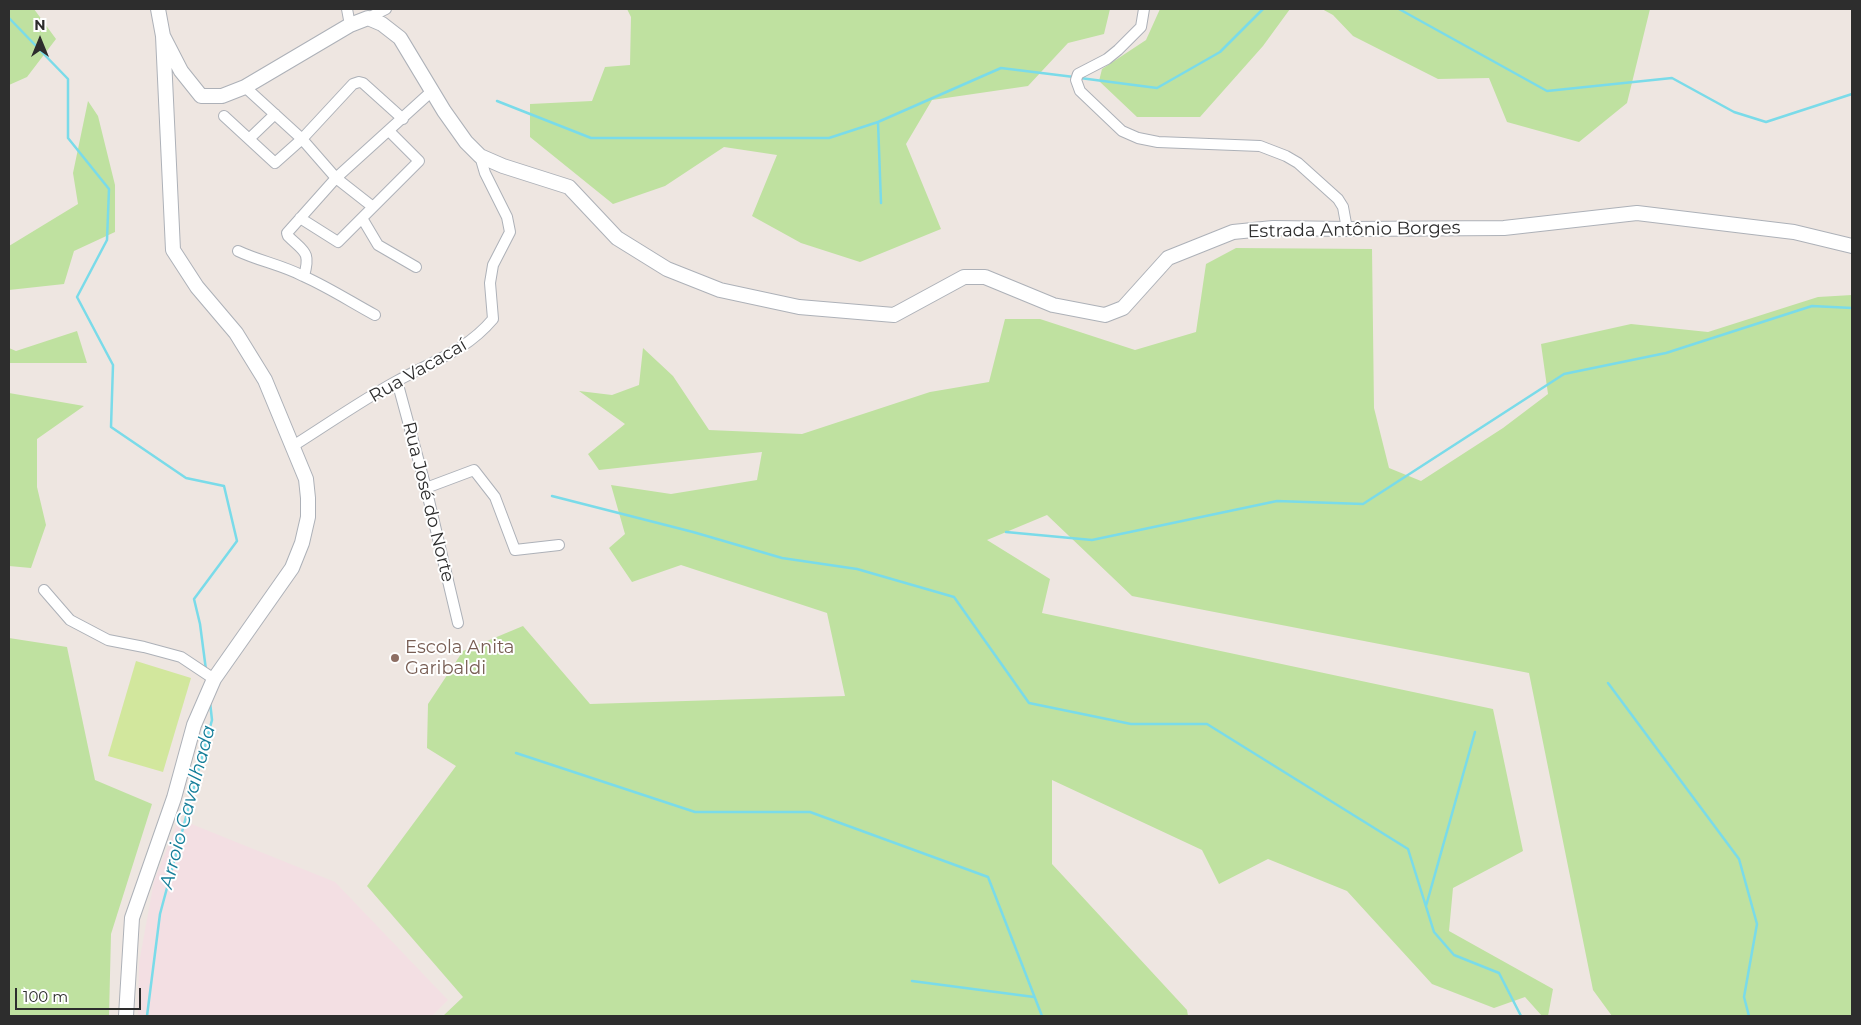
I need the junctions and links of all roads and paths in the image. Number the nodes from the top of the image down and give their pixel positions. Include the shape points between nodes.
1 (158, 9) edge
2 (347, 9) edge
3 (386, 9) edge
4 (1144, 9) edge
5 (368, 18) junction
6 (350, 26) junction
7 (163, 36) junction
8 (245, 86) junction
9 (432, 91) junction
10 (274, 114) junction
11 (224, 116) dead end
12 (403, 119) junction
13 (389, 131) junction
14 (302, 138) junction
15 (249, 139) junction
16 (480, 156) junction
17 (336, 178) junction
18 (373, 208) junction
19 (300, 218) junction
20 (362, 218) junction
21 (1347, 229) junction
22 (1852, 246) edge
23 (238, 251) dead end
24 (416, 267) dead end
25 (304, 276) junction
26 (375, 315) dead end
27 (397, 381) junction
28 (293, 446) junction
29 (426, 488) junction
30 (559, 544) dead end
31 (44, 590) dead end
32 (458, 623) dead end
33 (213, 683) junction
34 (126, 1016) edge

1 - 7 street
2 - 6 street
3 - 5 street
4 - 21 street via 1140,27 1118,50 1108,59 1078,74 1076,80 1080,91 1122,131 1138,138 1158,142 1253,145 1286,156 1338,199
5 - 6 street
5 - 9 street, Estrada Antônio Borges via 400,38
6 - 8 street
7 - 8 street via 181,71 201,96 222,96
7 - 28 street via 173,250 197,287 236,333 265,380
8 - 10 street
9 - 12 street
9 - 16 street, Estrada Antônio Borges
10 - 14 street
10 - 15 street
11 - 15 street
12 - 13 street
12 - 14 street via 359,82 353,84
13 - 17 street
13 - 18 street via 419,161
14 - 15 street via 275,163
14 - 17 street
16 - 21 street, Estrada Antônio Borges via 569,187 618,238 667,269 720,290 799,307 894,315 964,276 985,276 1053,305 1105,315 1124,308 1168,258 1233,232 1274,228
16 - 27 street, Rua Vacacaí via 507,217 510,232 493,265 490,283 493,319 483,331 456,351
17 - 18 street
17 - 19 street
18 - 20 street
19 - 20 street via 338,242
19 - 25 street via 287,234 307,255
20 - 24 street via 378,245
21 - 22 street, Estrada Antônio Borges via 1504,228 1637,213 1794,232
23 - 25 street
25 - 26 street
27 - 28 street, Rua Vacacaí
27 - 29 street, Rua José do Norte
28 - 33 street via 306,479 308,498 308,517 302,543 292,568
29 - 30 street via 474,470 495,497 515,550
29 - 32 street, Rua José do Norte
31 - 33 street via 70,620 108,640 181,657
33 - 34 street via 194,725 174,798 132,918

